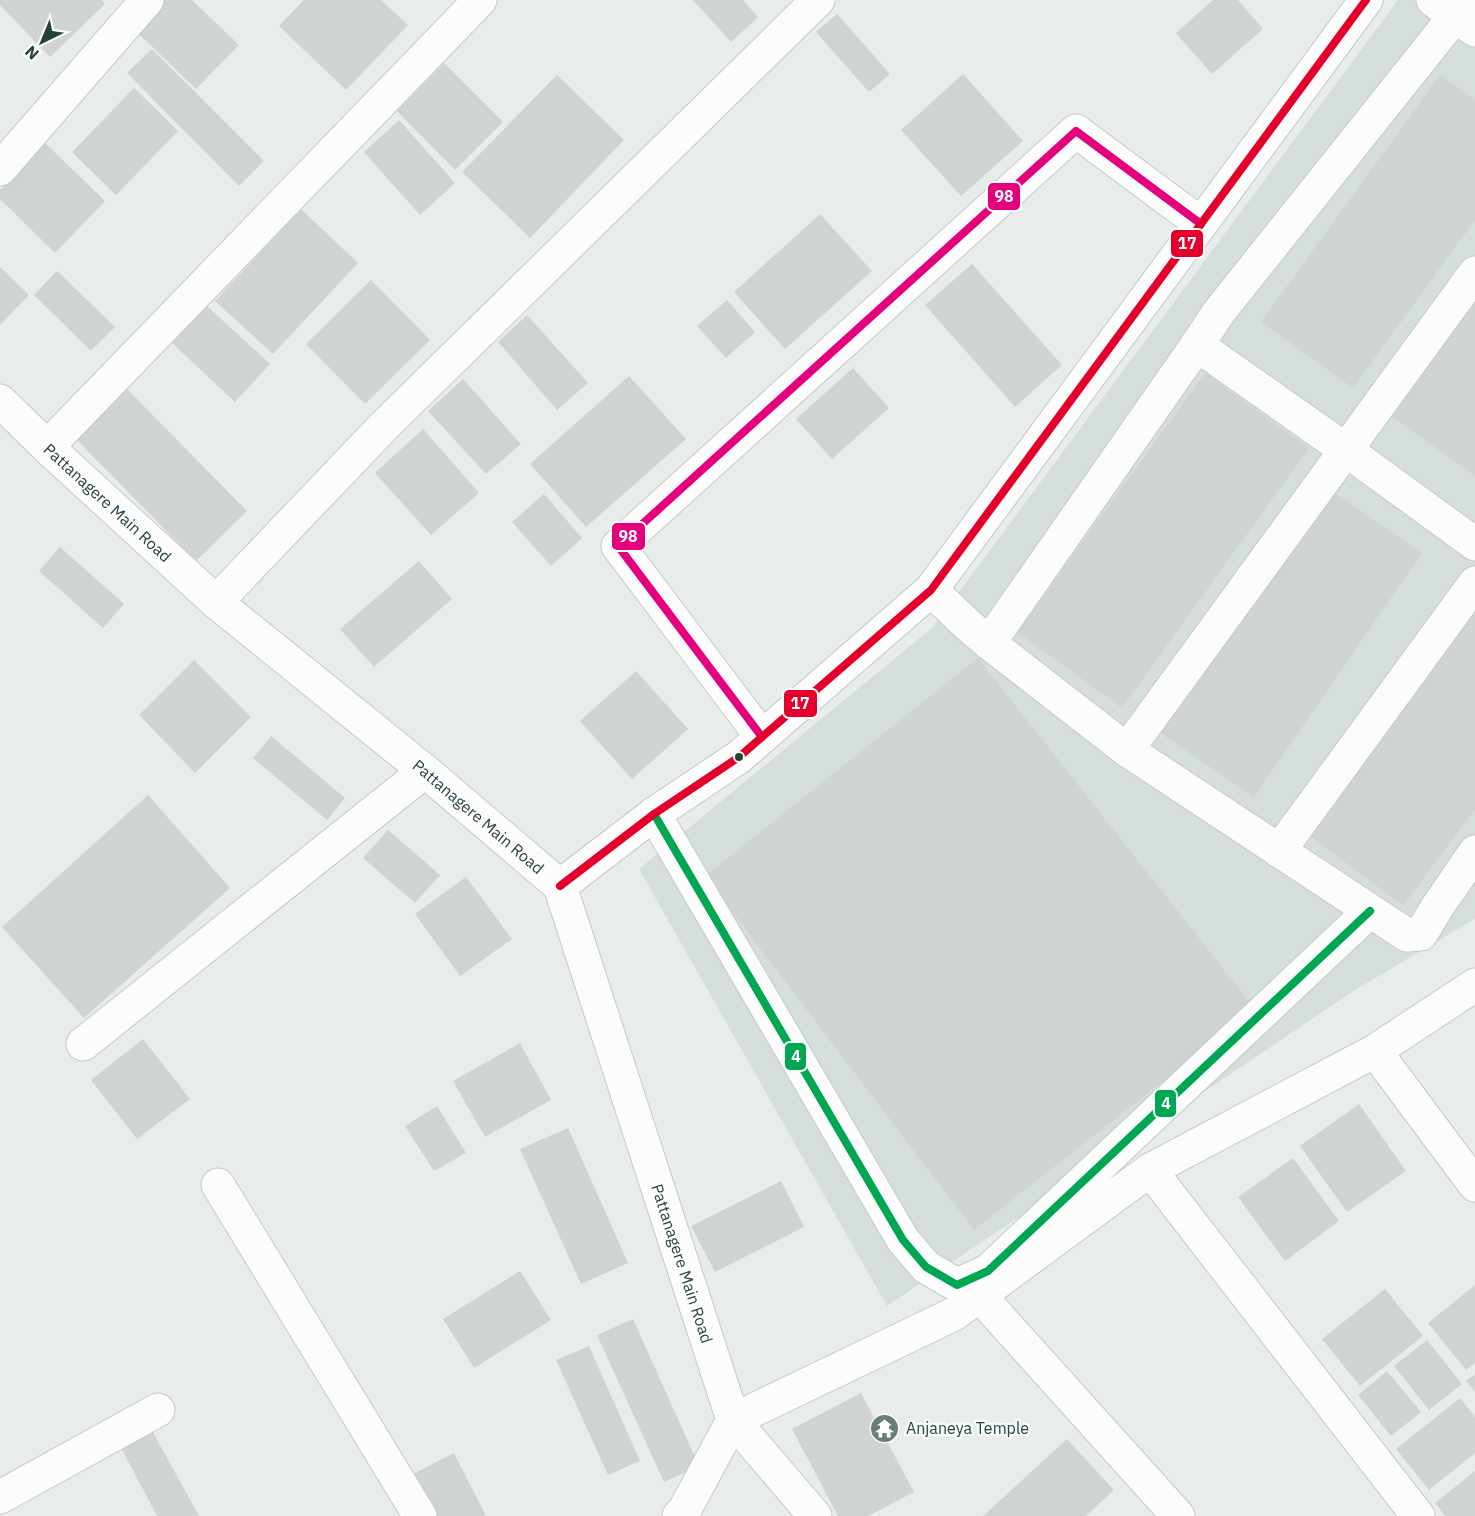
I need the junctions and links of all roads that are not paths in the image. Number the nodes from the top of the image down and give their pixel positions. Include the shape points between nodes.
1 (147, 0) edge
2 (480, 0) edge
3 (818, 0) edge
4 (1366, 0) edge
5 (1457, 12) edge
6 (0, 169) edge
7 (1201, 224) junction
8 (1475, 273) edge
9 (1197, 345) junction
10 (0, 401) edge
11 (48, 447) junction
12 (1346, 450) junction
13 (1475, 544) edge
14 (1475, 583) edge
15 (932, 590) junction
16 (216, 603) junction
17 (989, 643) junction
18 (762, 737) junction
19 (1127, 750) junction
20 (425, 771) junction
21 (654, 814) junction
22 (1279, 851) junction
23 (1475, 852) edge
24 (560, 886) junction
25 (1370, 911) junction
26 (1475, 985) edge
27 (83, 1044) dead end
28 (1375, 1051) junction
29 (1150, 1170) junction
30 (218, 1185) dead end
31 (1475, 1185) edge
32 (979, 1295) junction
33 (158, 1410) dead end
34 (733, 1420) junction
35 (0, 1497) edge
36 (420, 1516) edge
37 (679, 1516) edge
38 (815, 1516) edge
39 (1178, 1516) edge
40 (1418, 1516) edge

1 - 6 street
2 - 11 street
3 - 16 street via 385,425
4 - 7 street
5 - 9 street
7 - 15 street
7 - 18 street via 1076,131 618,546
8 - 12 street
9 - 12 street
9 - 17 street
10 - 11 street, Pattanagere Main Road
11 - 16 street, Pattanagere Main Road
12 - 13 street
12 - 19 street
14 - 22 street
15 - 17 street
15 - 18 street
16 - 20 street, Pattanagere Main Road
17 - 19 street
18 - 21 street
19 - 22 street
20 - 24 street, Pattanagere Main Road
20 - 27 street
21 - 24 street
21 - 25 street via 903,1240 926,1267 957,1285 988,1271
22 - 25 street
23 - 25 street via 1421,934 1407,936
24 - 34 street, Pattanagere Main Road
26 - 28 street
28 - 29 street
28 - 31 street
29 - 32 street
29 - 40 street
30 - 36 street
32 - 34 street via 954,1314
32 - 39 street
33 - 35 street
34 - 37 street
34 - 38 street

